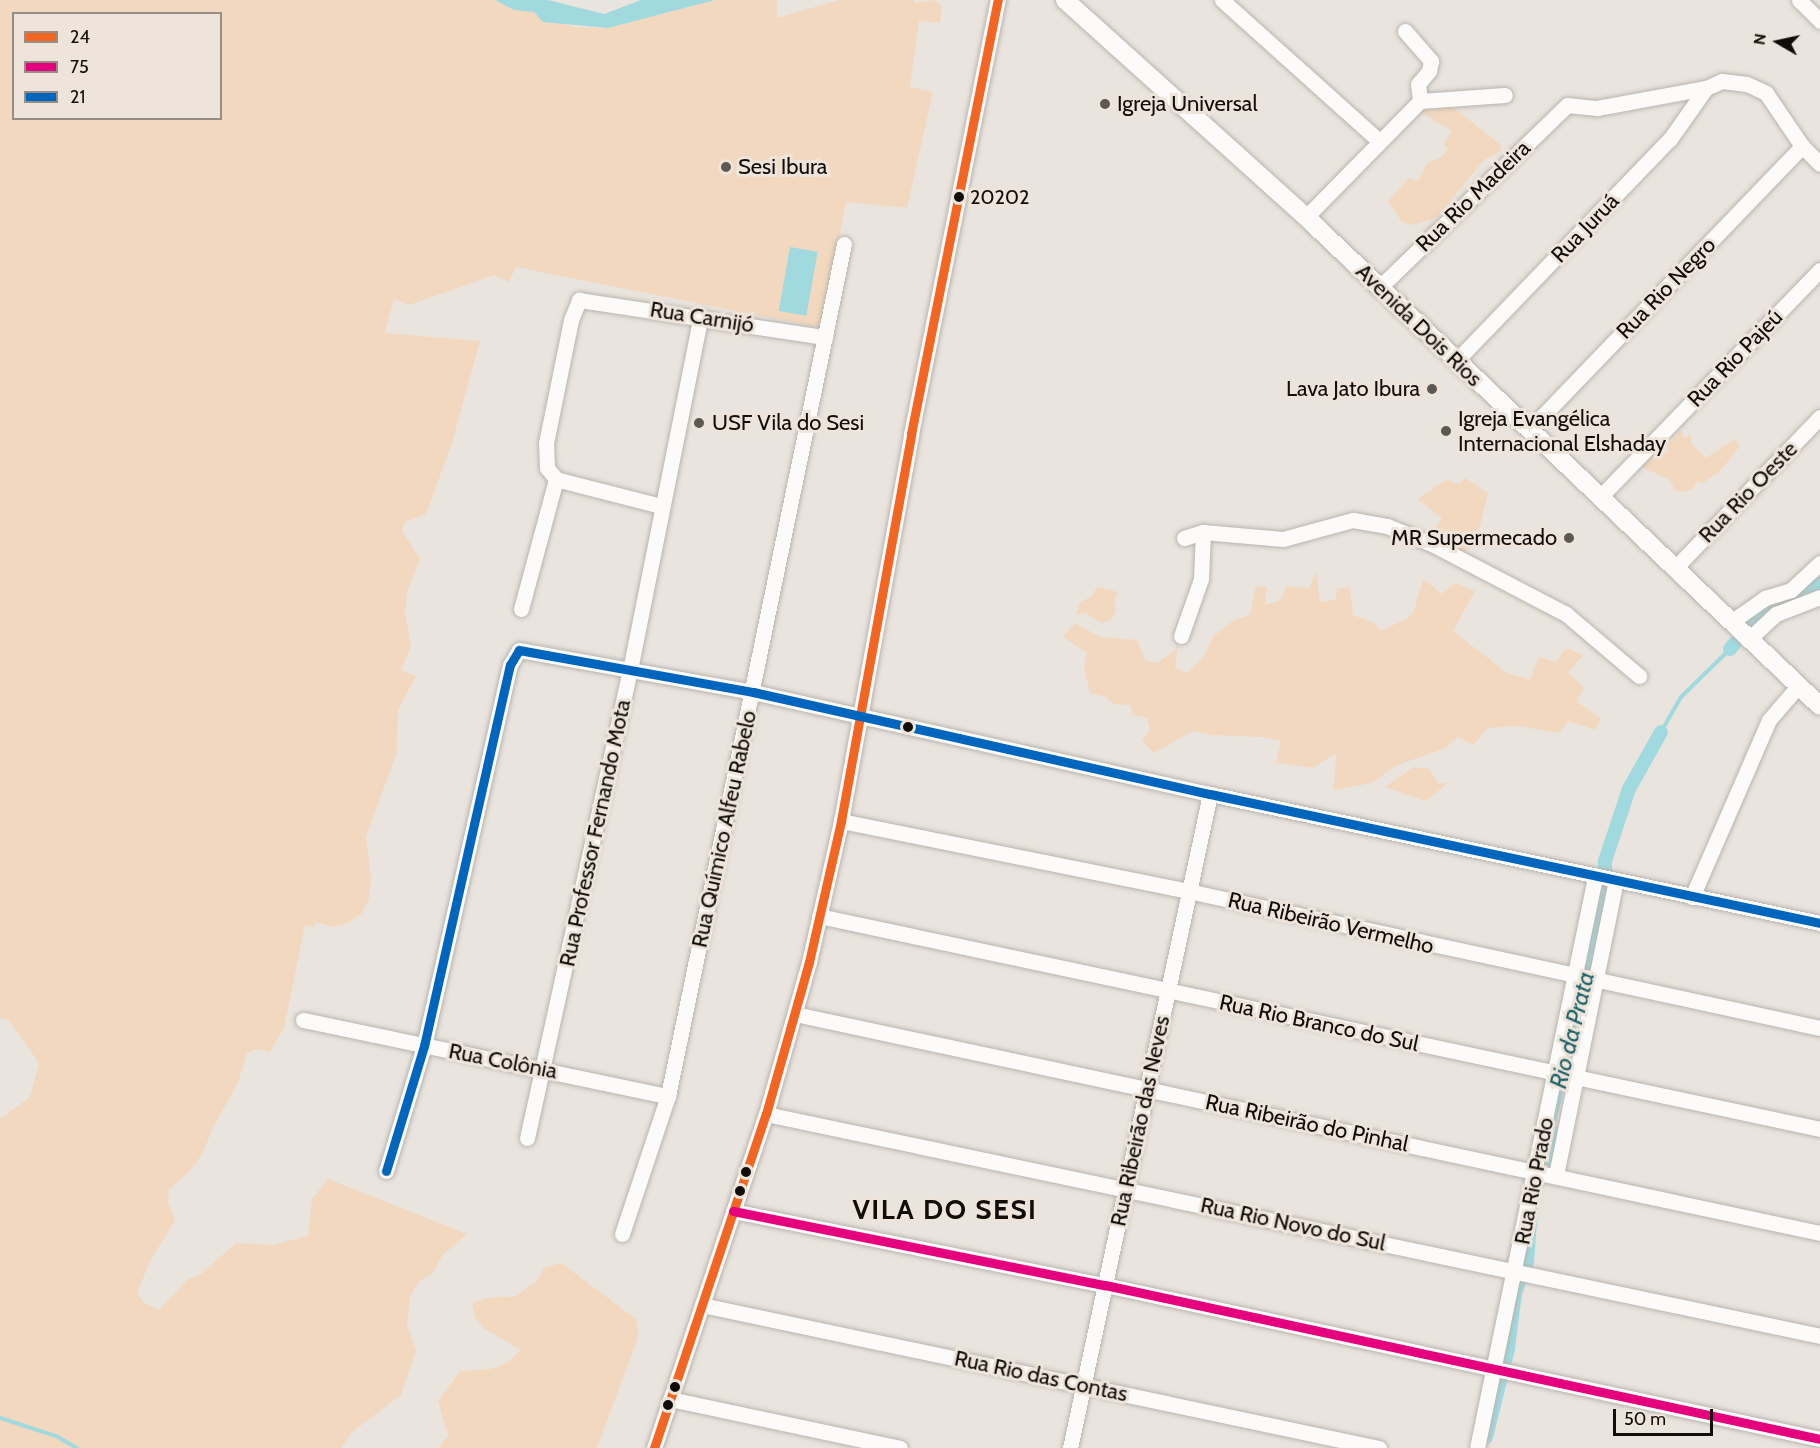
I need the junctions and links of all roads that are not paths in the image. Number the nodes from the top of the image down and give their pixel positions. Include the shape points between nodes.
1 (998, 0) edge
2 (1065, 0) edge
3 (1222, 0) edge
4 (1799, 0) edge
5 (1820, 21) edge
6 (1405, 31) dead end
7 (1706, 88) junction
8 (1505, 94) dead end
9 (1420, 101) junction
10 (1378, 140) junction
11 (1802, 146) junction
12 (1820, 164) edge
13 (1306, 217) junction
14 (844, 243) dead end
15 (1820, 270) edge
16 (1379, 288) junction
17 (702, 316) junction
18 (825, 337) junction
19 (1456, 361) junction
20 (1820, 417) edge
21 (1530, 429) junction
22 (556, 479) junction
23 (1600, 498) junction
24 (662, 506) junction
25 (1203, 532) junction
26 (1184, 538) dead end
27 (1820, 563) edge
28 (1676, 567) junction
29 (1820, 597) edge
30 (522, 609) dead end
31 (1731, 622) junction
32 (1181, 636) dead end
33 (1749, 639) junction
34 (630, 670) junction
35 (1639, 676) dead end
36 (1798, 686) junction
37 (753, 692) junction
38 (1820, 706) edge
39 (861, 717) junction
40 (1210, 794) junction
41 (841, 821) junction
42 (1596, 877) junction
43 (1615, 881) junction
44 (1188, 891) junction
45 (1692, 897) junction
46 (819, 916) junction
47 (1820, 923) edge
48 (1587, 980) junction
49 (1168, 992) junction
50 (795, 1014) junction
51 (303, 1020) dead end
52 (1820, 1028) edge
53 (424, 1046) junction
54 (546, 1068) junction
55 (1566, 1075) junction
56 (1146, 1089) junction
57 (668, 1096) junction
58 (766, 1114) junction
59 (1820, 1129) edge
60 (527, 1138) dead end
61 (386, 1171) dead end
62 (1536, 1172) junction
63 (1555, 1174) junction
64 (1126, 1190) junction
65 (733, 1212) junction
66 (1820, 1233) edge
67 (622, 1234) dead end
68 (1522, 1271) junction
69 (1106, 1285) junction
70 (702, 1305) junction
71 (1820, 1336) edge
72 (1500, 1372) junction
73 (1083, 1384) junction
74 (670, 1399) junction
75 (1820, 1439) edge
76 (654, 1448) edge
77 (900, 1448) edge
78 (1070, 1448) edge
79 (1379, 1448) edge
80 (1477, 1448) edge

1 - 39 street via 911,434
2 - 13 main road, Avenida Dois Rios
3 - 10 street
4 - 5 street
6 - 9 street via 1431,61 1429,71 1418,84
7 - 11 street via 1724,81 1757,87 1771,98
7 - 16 street, Rua Rio Madeira via 1598,108 1567,105
7 - 19 street, Rua Juruá via 1670,139
8 - 9 street
9 - 10 street
10 - 13 street
11 - 12 street
11 - 21 street, Rua Rio Negro
13 - 16 main road, Avenida Dois Rios
14 - 18 street, Rua Químico Alfeu Rabelo
15 - 23 street, Rua Rio Pajeú
16 - 19 main road, Avenida Dois Rios
17 - 18 street, Rua Carnijó
17 - 22 street, Rua Carnijó via 579,300 571,320 545,451 547,468
17 - 24 street, Rua Professor Fernando Mota
18 - 37 street, Rua Químico Alfeu Rabelo
19 - 21 main road, Avenida Dois Rios
20 - 28 street, Rua Rio Oeste
21 - 23 main road, Avenida Dois Rios
22 - 24 street
22 - 30 street
23 - 28 main road, Avenida Dois Rios
24 - 34 street, Rua Professor Fernando Mota
25 - 26 street
25 - 32 street via 1201,579
25 - 35 street via 1283,539 1344,520 1387,526 1434,545 1566,614
27 - 31 street via 1791,591 1765,598
28 - 31 main road, Avenida Dois Rios
29 - 33 street via 1776,614
31 - 33 main road, Avenida Dois Rios
33 - 36 main road, Avenida Dois Rios
34 - 37 street
34 - 53 street via 525,650 511,659
34 - 54 street, Rua Professor Fernando Mota
36 - 38 main road, Avenida Dois Rios
36 - 45 street via 1769,720
37 - 39 street
37 - 57 street, Rua Químico Alfeu Rabelo
39 - 40 street
39 - 41 street
40 - 42 street
40 - 44 street, Rua Ribeirão das Neves
41 - 44 street, Rua Ribeirão Vermelho
41 - 46 street
42 - 43 street
42 - 48 street, Rua Rio Prado
43 - 45 street
43 - 48 street, Rua Rio Prado
44 - 48 street, Rua Ribeirão Vermelho
44 - 49 street, Rua Ribeirão das Neves
45 - 47 street
46 - 49 street, Rua Rio Branco do Sul
46 - 50 street
48 - 52 street, Rua Ribeirão Vermelho
48 - 55 street, Rua Rio Prado
49 - 55 street, Rua Rio Branco do Sul
49 - 56 street, Rua Ribeirão das Neves
50 - 56 street, Rua Ribeirão do Pinhal
50 - 58 street
51 - 53 street, Rua Colônia
53 - 54 street, Rua Colônia
53 - 61 street
54 - 57 street, Rua Colônia
54 - 60 street, Rua Professor Fernando Mota
55 - 59 street, Rua Rio Branco do Sul
55 - 62 street, Rua Rio Prado
55 - 63 street, Rua Rio Prado
56 - 62 street, Rua Ribeirão do Pinhal
56 - 64 street, Rua Ribeirão das Neves
57 - 67 street, Rua Químico Alfeu Rabelo
58 - 64 street, Rua Rio Novo do Sul
58 - 65 street
62 - 63 street, Rua Ribeirão do Pinhal
62 - 68 street, Rua Rio Prado
63 - 66 street, Rua Ribeirão do Pinhal
64 - 68 street, Rua Rio Novo do Sul
64 - 69 street, Rua Ribeirão das Neves
65 - 69 street
65 - 70 street
68 - 71 street, Rua Rio Novo do Sul
68 - 72 street, Rua Rio Prado
69 - 72 street
69 - 73 street, Rua Ribeirão das Neves
70 - 73 street, Rua Rio das Contas
70 - 74 street
72 - 75 street
72 - 80 street, Rua Rio Prado
73 - 78 street, Rua Ribeirão das Neves
73 - 79 street, Rua Rio das Contas
74 - 76 street
74 - 77 street

